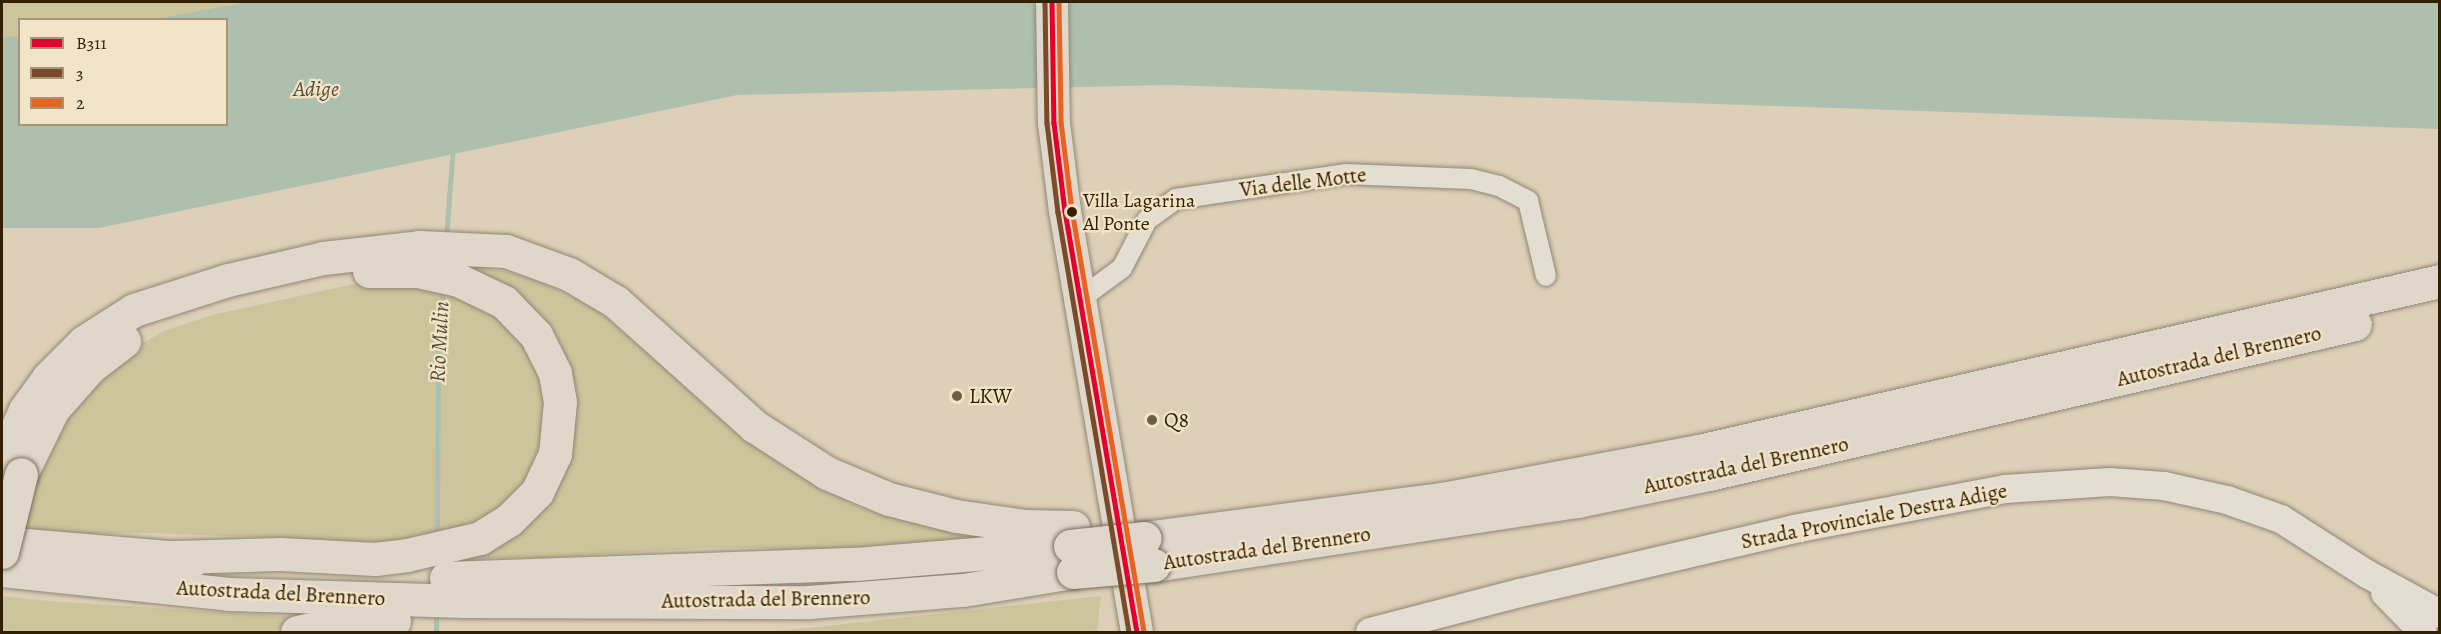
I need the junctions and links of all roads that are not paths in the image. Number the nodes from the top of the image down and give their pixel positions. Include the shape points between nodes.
1 (1052, 2) edge
2 (418, 259) junction
3 (1546, 276) dead end
4 (2439, 281) edge
5 (1080, 299) junction
6 (2439, 304) edge
7 (11, 467) edge
8 (1147, 542) junction
9 (2, 543) edge
10 (1072, 549) junction
11 (2, 552) edge
12 (2, 570) edge
13 (2367, 574) junction
14 (411, 588) junction
15 (464, 601) junction
16 (2439, 614) edge
17 (297, 633) edge
18 (1137, 633) edge
19 (1370, 633) edge
20 (2423, 633) edge

1 - 5 main road via 1054,123
2 - 7 highway via 252,293 141,331 105,354 72,385
2 - 10 highway via 463,248 506,251 569,274 616,302 754,426 827,473 889,499 956,516 1025,526
2 - 14 highway via 504,302 525,321 546,352 560,402 555,454 537,492 496,530 462,544
3 - 5 street, Via delle Motte via 1528,201 1499,186 1471,179 1345,174 1176,199 1147,220 1122,268
4 - 8 highway, Autostrada del Brennero via 1699,451 1448,498 1353,508
5 - 18 main road
6 - 8 highway, Autostrada del Brennero via 1687,479 1577,501
7 - 11 highway, bridge
8 - 10 highway, Autostrada del Brennero, bridge
8 - 10 highway
9 - 14 highway, Autostrada del Brennero via 174,557
10 - 15 highway, Autostrada del Brennero via 856,564
10 - 15 highway, Autostrada del Brennero via 963,590 809,602
12 - 14 highway, Autostrada del Brennero via 229,594
13 - 16 main road, Strada Provinciale Destra Adige
13 - 19 main road, Strada Provinciale Destra Adige via 2281,519 2227,500 2164,486 2058,484 2005,489 1794,529 1520,593
13 - 20 main road, Strada Provinciale Destra Adige
14 - 15 highway, Autostrada del Brennero
14 - 15 highway
14 - 17 highway via 351,620

